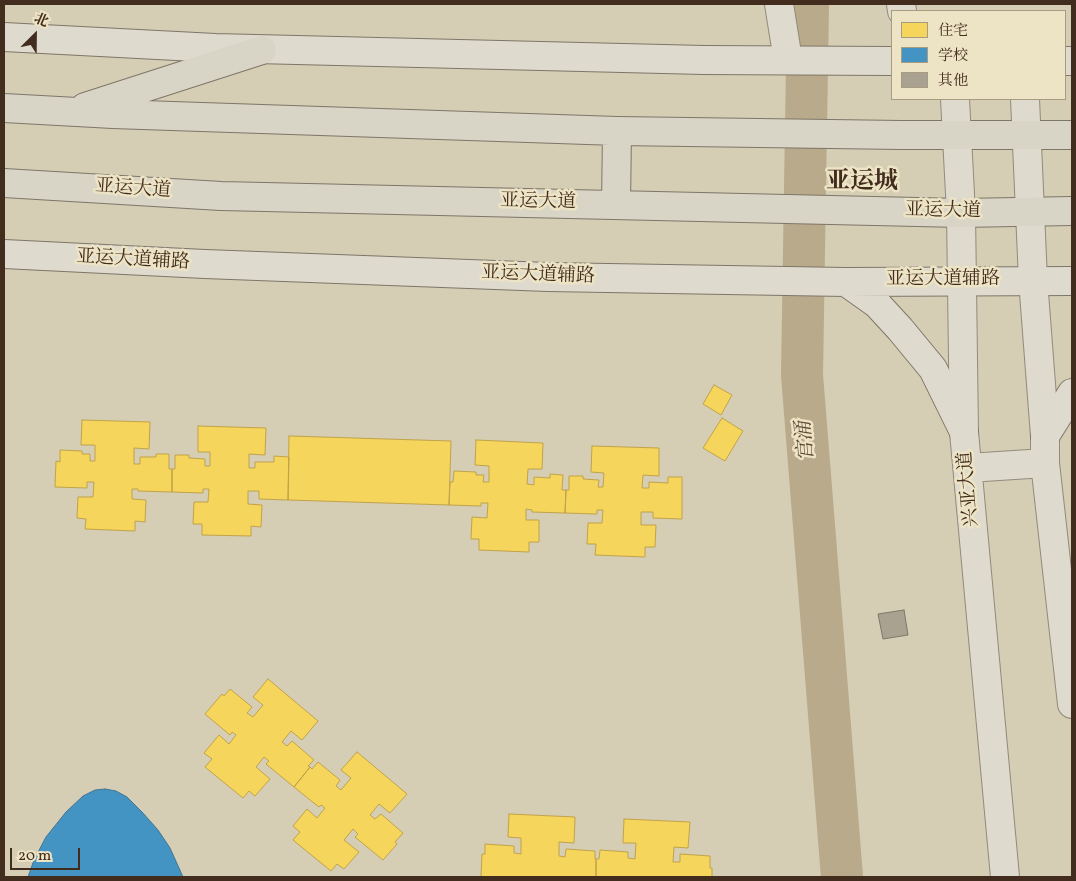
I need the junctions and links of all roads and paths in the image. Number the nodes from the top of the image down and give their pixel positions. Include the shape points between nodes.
1 (778, 4) edge
2 (4, 37) edge
3 (262, 50) junction
4 (788, 60) junction
5 (891, 61) edge
6 (956, 100) edge
7 (1024, 100) edge
8 (4, 108) edge
9 (70, 112) junction
10 (616, 131) junction
11 (956, 134) junction
12 (1027, 135) junction
13 (1072, 135) edge
14 (4, 182) edge
15 (616, 205) junction
16 (1030, 212) junction
17 (1072, 212) edge
18 (961, 213) junction
19 (4, 254) edge
20 (1033, 280) junction
21 (1072, 281) edge
22 (846, 282) junction
23 (962, 282) junction
24 (1072, 393) edge
25 (964, 432) junction
26 (1045, 436) junction
27 (1045, 463) junction
28 (968, 468) junction
29 (1072, 704) edge
30 (1005, 877) edge

1 - 4 main road
2 - 3 main road
3 - 4 main road
3 - 9 main road
4 - 5 main road
6 - 11 main road, 兴亚大道
7 - 12 main road
8 - 9 main road
9 - 10 main road
10 - 11 main road
10 - 15 main road
11 - 12 main road
11 - 18 main road, 兴亚大道
12 - 13 main road
12 - 16 main road
14 - 15 main road, 亚运大道 via 221,196
15 - 18 main road, 亚运大道
16 - 17 main road, 亚运大道
16 - 18 main road, 亚运大道
16 - 20 main road
18 - 23 main road, 兴亚大道
19 - 22 main road, 亚运大道辅路 via 548,277
20 - 21 main road, 亚运大道辅路
20 - 23 main road, 亚运大道辅路
20 - 26 main road
22 - 23 main road, 亚运大道辅路
22 - 25 main road via 877,304 933,369
23 - 25 main road, 兴亚大道
24 - 26 main road
25 - 28 main road, 兴亚大道
26 - 27 main road
27 - 28 main road
27 - 29 main road
28 - 30 main road, 兴亚大道

